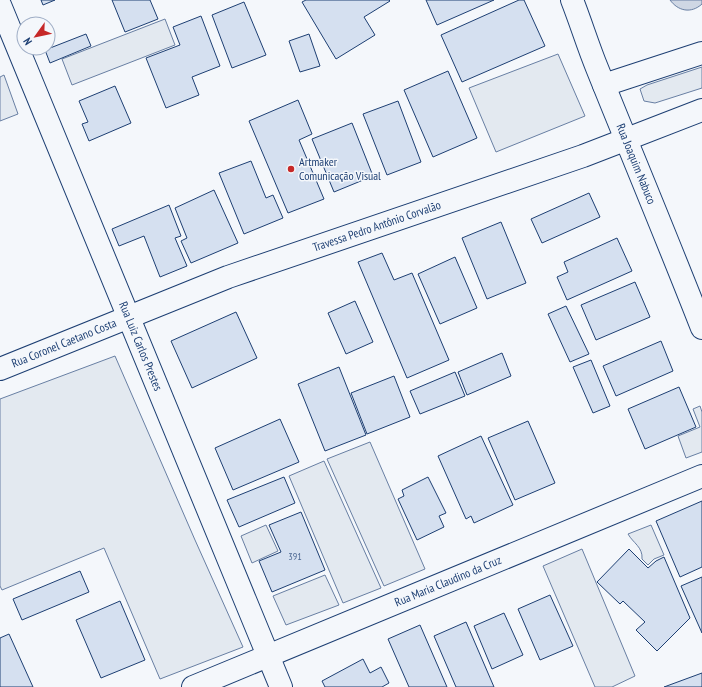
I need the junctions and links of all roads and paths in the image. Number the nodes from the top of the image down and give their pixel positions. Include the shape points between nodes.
1 (572, 0) edge
2 (0, 5) edge
3 (702, 53) edge
4 (604, 85) junction
5 (702, 110) edge
6 (627, 139) junction
7 (128, 318) junction
8 (702, 328) edge
9 (0, 369) edge
10 (702, 476) edge
11 (268, 656) junction
12 (193, 687) edge
13 (281, 687) edge

1 - 4 street, Rua Joaquim Nabuco
2 - 7 street, Rua Luiz Carlos Prestes
3 - 4 street
4 - 6 street, Rua Joaquim Nabuco
5 - 6 street, Travessa Pedro Antônio Corvalão
6 - 7 street, Travessa Pedro Antônio Corvalão via 576,159 228,277
6 - 8 street, Rua Joaquim Nabuco
7 - 9 street, Rua Coronel Caetano Costa
7 - 11 street, Rua Luiz Carlos Prestes
10 - 11 street, Rua Maria Claudino da Cruz
11 - 12 street, Rua Maria Claudino da Cruz
11 - 13 street, Rua Luiz Carlos Prestes

